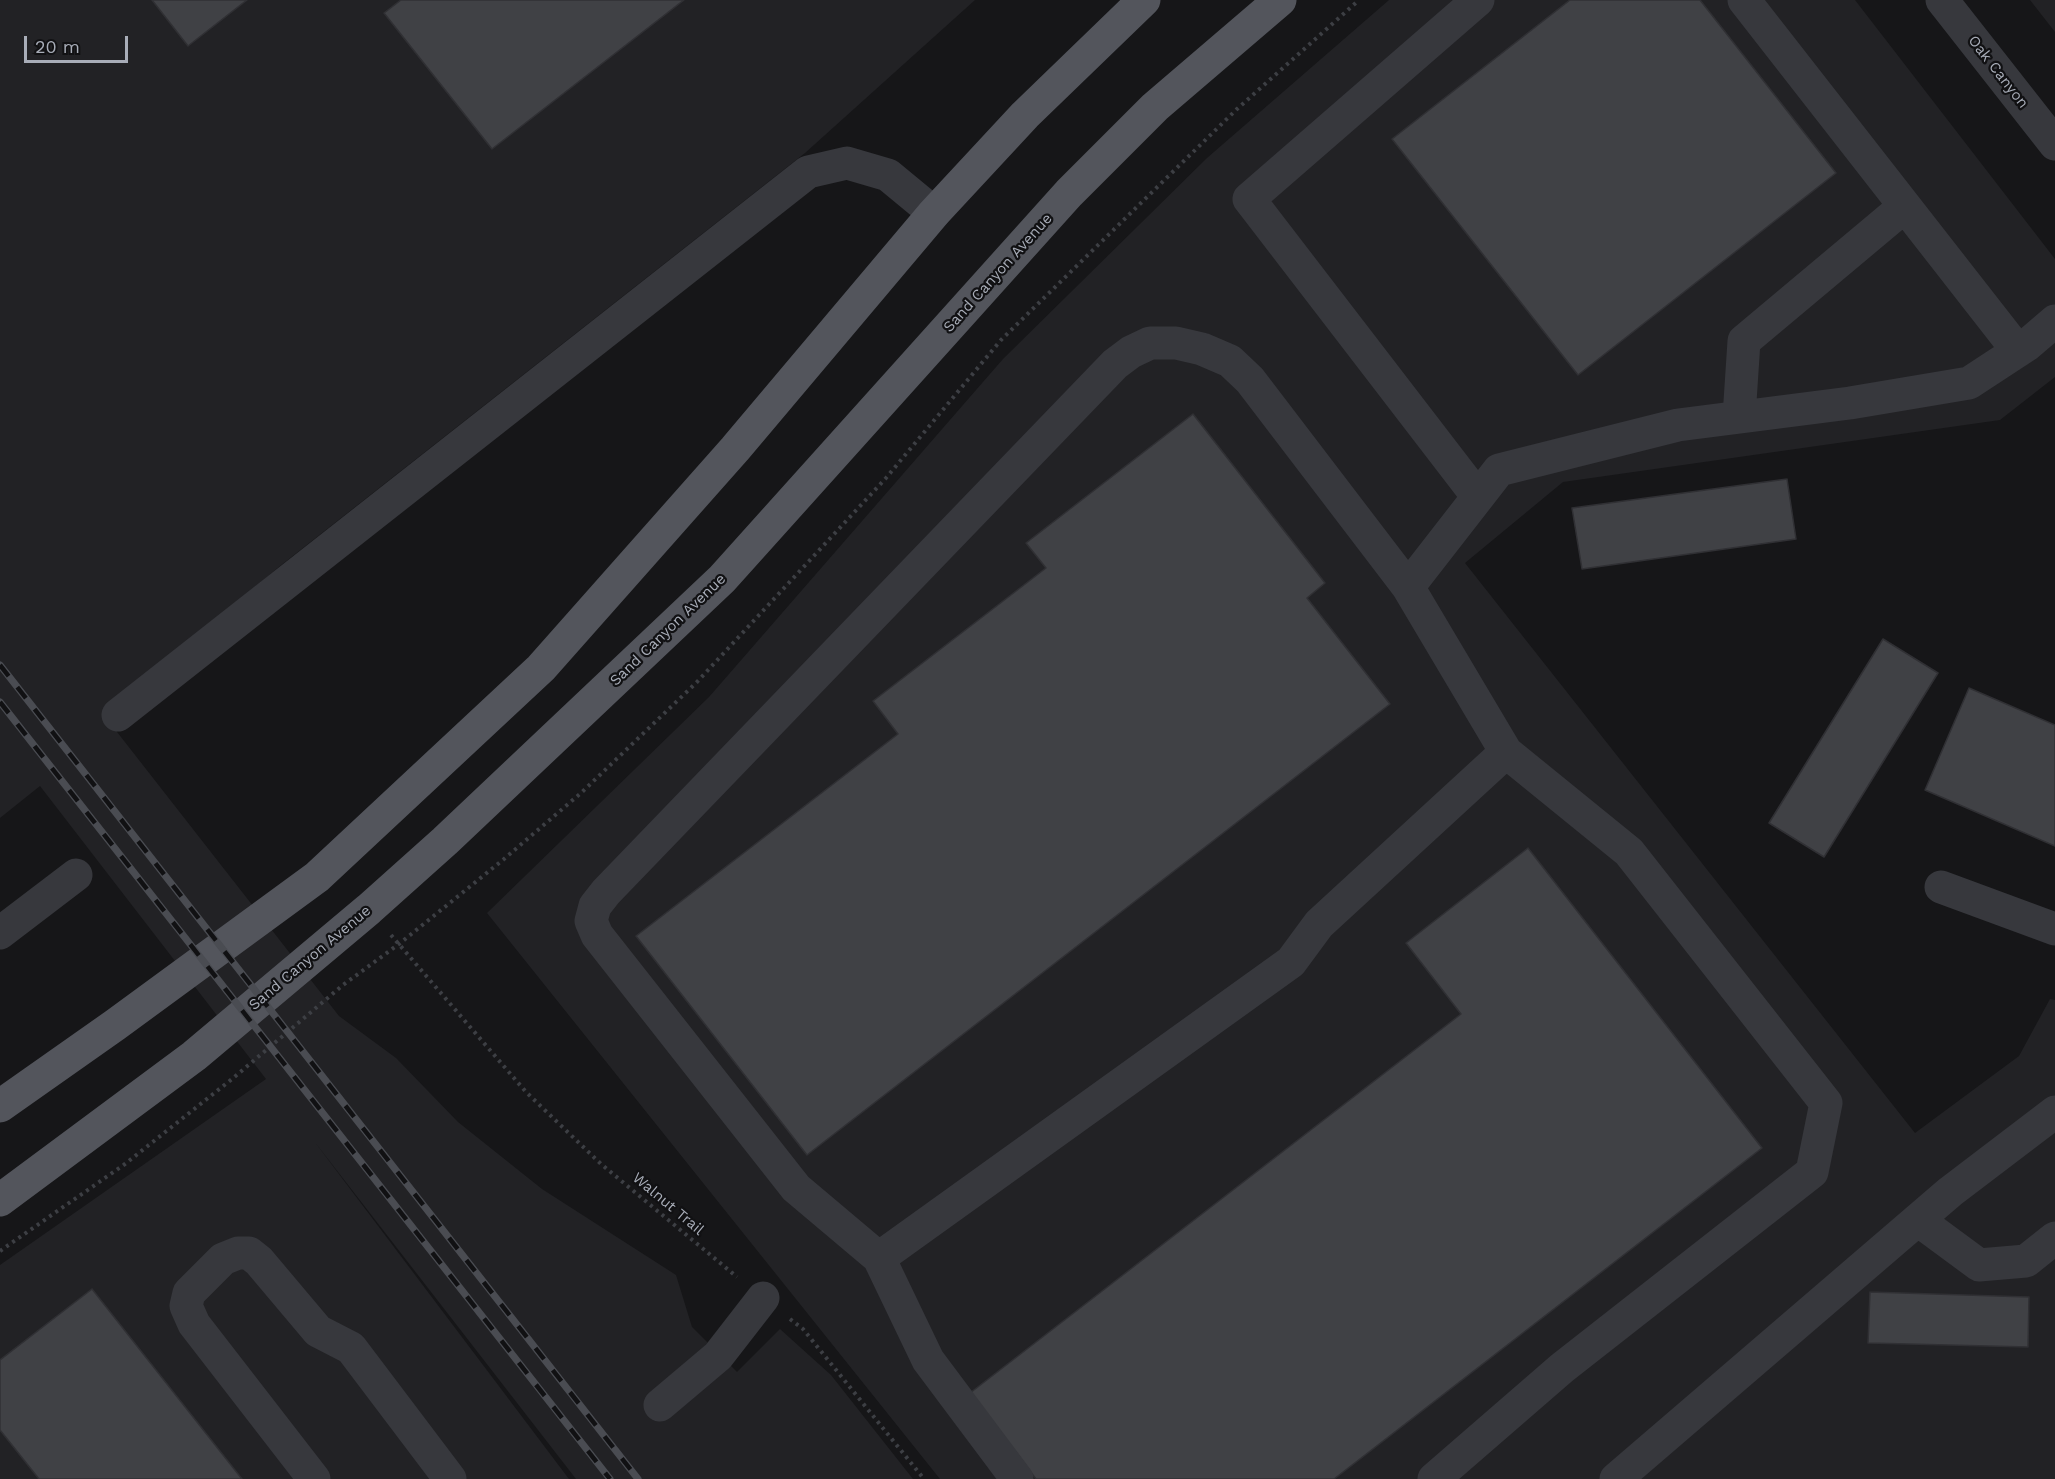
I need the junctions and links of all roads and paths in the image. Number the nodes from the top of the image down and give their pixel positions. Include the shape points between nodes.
1 (1144, 0) edge
2 (1280, 0) edge
3 (1479, 0) edge
4 (1744, 0) edge
5 (1942, 0) edge
6 (2055, 144) edge
7 (1905, 206) junction
8 (934, 213) junction
9 (2055, 321) edge
10 (2018, 351) junction
11 (1739, 417) junction
12 (1478, 497) junction
13 (1408, 587) junction
14 (118, 715) dead end
15 (1506, 752) junction
16 (76, 875) dead end
17 (1941, 887) dead end
18 (2055, 929) edge
19 (0, 933) edge
20 (399, 944) dead end
21 (0, 1106) edge
22 (2055, 1112) edge
23 (0, 1200) edge
24 (1918, 1220) junction
25 (2055, 1238) edge
26 (879, 1258) junction
27 (762, 1298) junction
28 (660, 1405) dead end
29 (314, 1479) edge
30 (450, 1479) edge
31 (924, 1479) edge
32 (1017, 1479) edge
33 (1434, 1479) edge
34 (1616, 1479) edge

1 - 8 main road via 1025,116
2 - 23 main road, Sand Canyon Avenue via 1155,106 1069,193 722,579 446,841 194,1056
3 - 12 street via 1249,199
4 - 7 street
5 - 6 street, Oak Canyon
7 - 10 street
7 - 11 street via 1744,341
8 - 14 street via 888,175 847,164 808,172
8 - 21 main road via 735,449 541,668 317,877
9 - 10 street
10 - 11 street via 1970,383
11 - 12 street via 1678,425 1499,470
12 - 13 street
13 - 15 street
13 - 26 street via 1250,380 1230,362 1202,349 1150,343 1114,364 595,906 591,921 597,935 796,1188
15 - 26 street via 1319,924 1291,962
15 - 33 street via 1629,852 1826,1103 1812,1172 1562,1368
16 - 19 street
17 - 18 street
20 - 27 path, Walnut Trail via 526,1092 601,1164
22 - 24 street
24 - 25 street via 1979,1265 2026,1262
24 - 34 street
26 - 32 street via 927,1360
27 - 28 street via 718,1356
27 - 31 path, Walnut Trail via 803,1329
29 - 30 street via 194,1324 186,1306 189,1293 223,1259 238,1253 249,1253 259,1261 318,1331 351,1348

